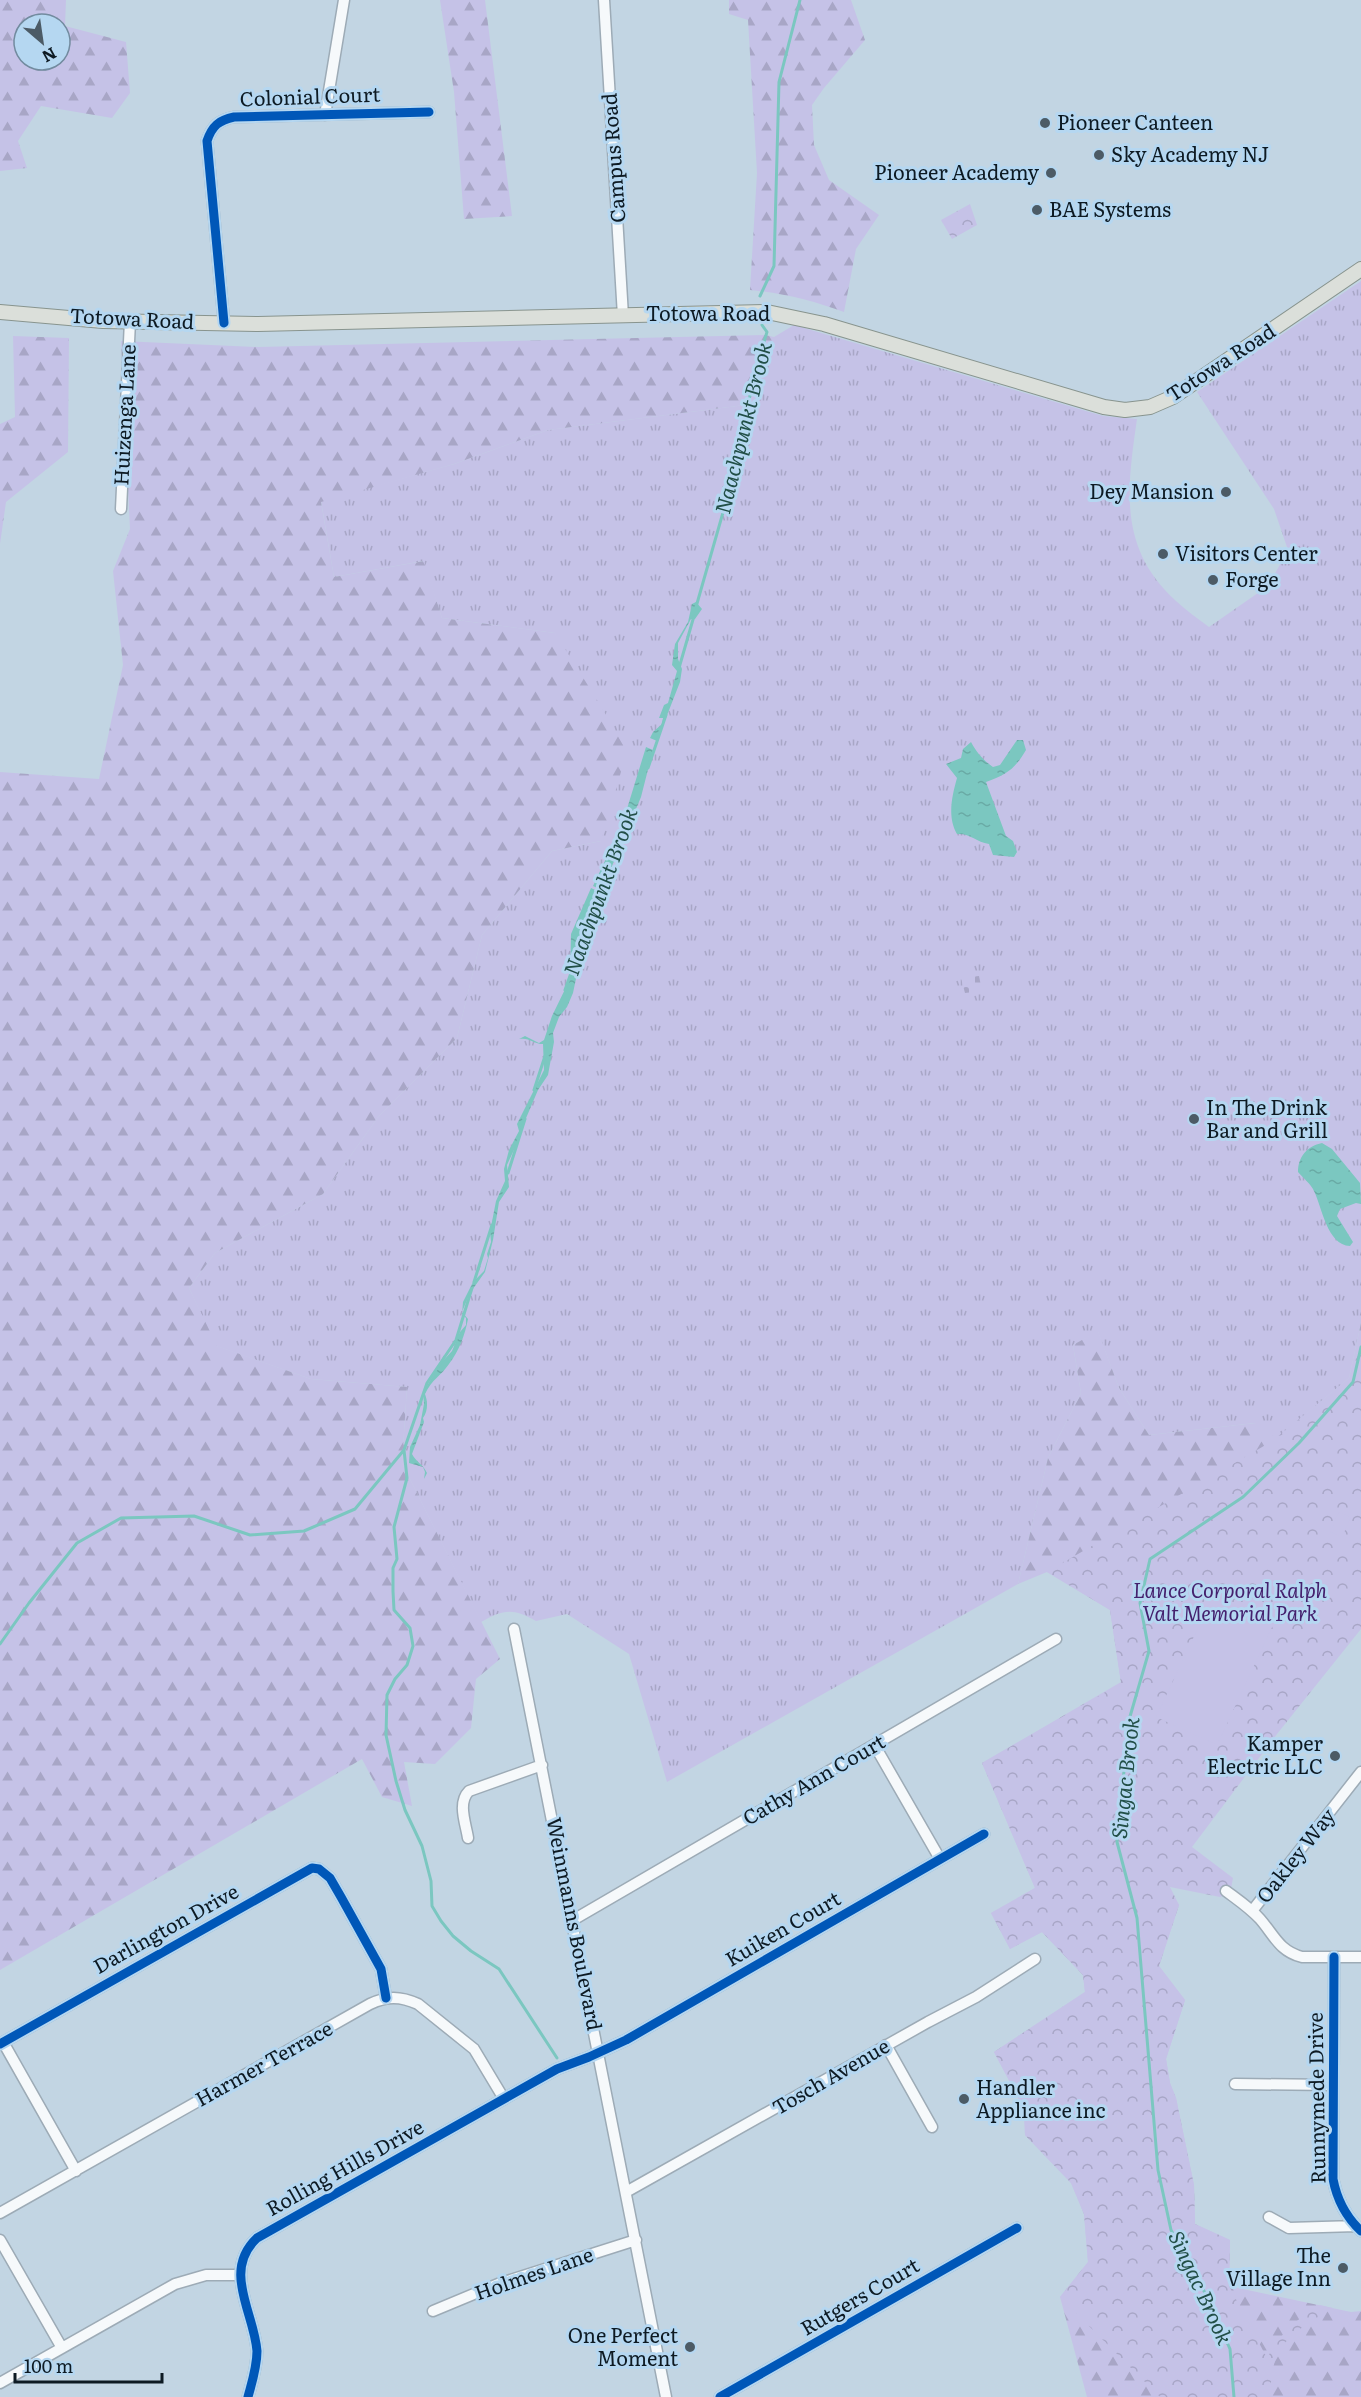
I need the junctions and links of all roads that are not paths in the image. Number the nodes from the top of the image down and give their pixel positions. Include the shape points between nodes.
1 (344, 0) edge
2 (604, 0) edge
3 (429, 112) dead end
4 (325, 114) junction
5 (1361, 269) edge
6 (0, 312) edge
7 (624, 316) junction
8 (130, 321) junction
9 (224, 323) junction
10 (121, 509) dead end
11 (514, 1629) dead end
12 (1056, 1639) dead end
13 (874, 1746) junction
14 (542, 1765) junction
15 (1361, 1772) edge
16 (984, 1834) dead end
17 (468, 1838) dead end
18 (940, 1859) junction
19 (1226, 1891) dead end
20 (1252, 1911) junction
21 (573, 1920) junction
22 (1334, 1957) junction
23 (1361, 1957) edge
24 (1035, 1959) dead end
25 (386, 1998) junction
26 (1, 2043) edge
27 (886, 2045) junction
28 (599, 2053) junction
29 (1235, 2084) dead end
30 (1334, 2085) junction
31 (504, 2099) junction
32 (932, 2127) dead end
33 (76, 2170) junction
34 (626, 2192) junction
35 (0, 2213) edge
36 (1269, 2217) dead end
37 (1017, 2228) dead end
38 (1358, 2228) edge
39 (0, 2240) edge
40 (636, 2240) junction
41 (240, 2275) junction
42 (433, 2311) dead end
43 (62, 2348) junction
44 (0, 2383) edge
45 (248, 2397) edge
46 (666, 2397) edge
47 (720, 2397) edge

1 - 4 street
2 - 7 street, Campus Road
3 - 4 street, Colonial Court
4 - 9 street, Colonial Court via 234,117 220,121 210,134 207,141
5 - 7 main road, Totowa Road via 1173,397 1125,410 782,314 693,312
6 - 8 main road, Totowa Road
7 - 9 main road, Totowa Road
8 - 9 main road, Totowa Road
8 - 10 street, Huizenga Lane
11 - 14 street, Weinmanns Boulevard
12 - 13 street, Cathy Ann Court
13 - 18 street
13 - 21 street, Cathy Ann Court
14 - 17 street via 469,1791 463,1800
14 - 21 street, Weinmanns Boulevard
15 - 20 street, Oakley Way
16 - 18 street, Kuiken Court
18 - 28 street, Kuiken Court
19 - 20 street
20 - 22 street via 1285,1950 1302,1957
21 - 28 street, Weinmanns Boulevard
22 - 23 street
22 - 30 street, Runnymede Drive
24 - 27 street, Tosch Avenue via 976,1997
25 - 26 street, Darlington Drive via 381,1969 341,1897 325,1872 306,1869
25 - 31 street via 398,1997 418,2004 467,2043 480,2057
25 - 33 street, Harmer Terrace
26 - 33 street
27 - 32 street
27 - 34 street, Tosch Avenue
28 - 31 street, Rolling Hills Drive via 557,2069
28 - 34 street, Weinmanns Boulevard
29 - 30 street
30 - 38 street, Runnymede Drive via 1334,2185 1339,2203
31 - 41 street, Rolling Hills Drive via 257,2238 244,2254
33 - 35 street, Harmer Terrace
34 - 40 street, Weinmanns Boulevard
36 - 38 street via 1290,2228
37 - 47 street, Rutgers Court
39 - 43 street
40 - 42 street, Holmes Lane via 498,2284
40 - 46 street, Weinmanns Boulevard
41 - 43 street via 206,2275 175,2284
41 - 45 street via 257,2354
43 - 44 street

